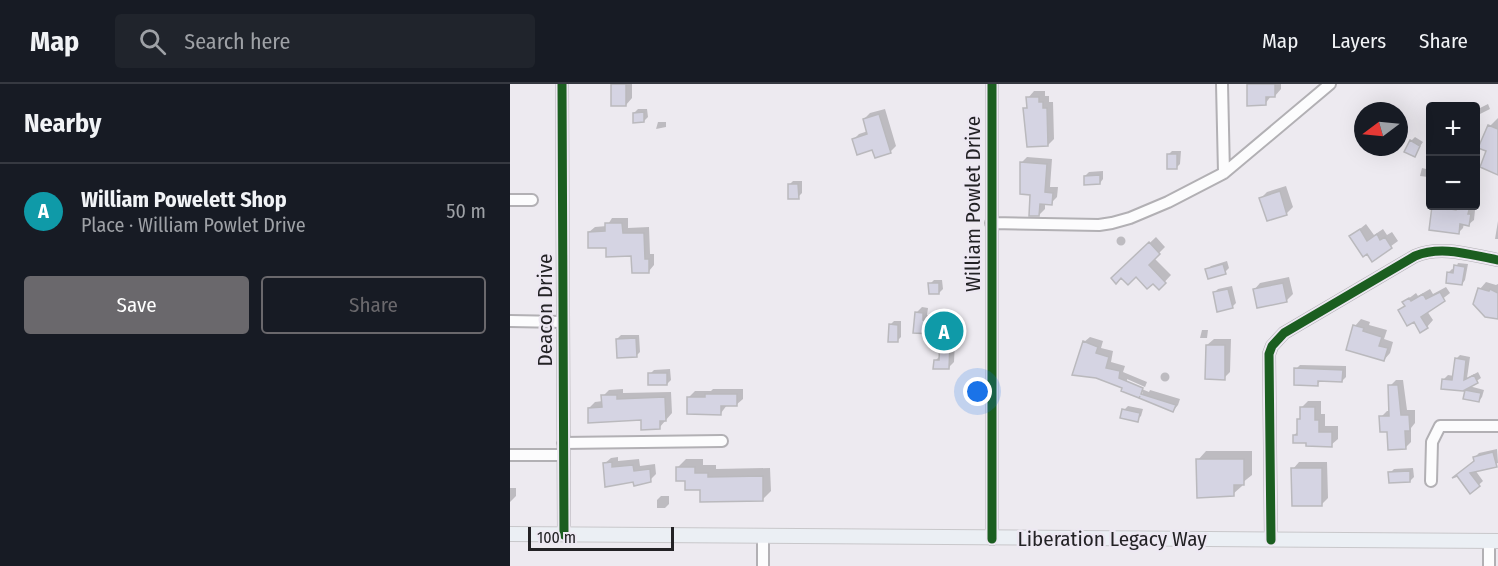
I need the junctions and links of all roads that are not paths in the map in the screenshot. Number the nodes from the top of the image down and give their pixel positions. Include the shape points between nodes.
1 (562, 84) edge
2 (992, 84) edge
3 (1222, 84) edge
4 (1330, 84) edge
5 (1224, 172) junction
6 (510, 200) edge
7 (532, 200) dead end
8 (991, 223) junction
9 (1498, 260) edge
10 (510, 321) edge
11 (563, 322) junction
12 (1498, 426) edge
13 (722, 441) dead end
14 (563, 443) junction
15 (563, 455) junction
16 (510, 456) edge
17 (1431, 481) dead end
18 (510, 534) edge
19 (564, 535) junction
20 (763, 535) junction
21 (992, 539) junction
22 (1271, 540) junction
23 (1493, 541) edge
24 (764, 566) edge
25 (1489, 566) edge

1 - 11 street, Deacon Drive
2 - 8 street, William Powlet Drive
3 - 5 street
4 - 5 street
5 - 8 street via 1168,202 1112,224
6 - 7 street
8 - 21 street, William Powlet Drive
9 - 22 street via 1440,250 1415,256 1276,340 1269,354
10 - 11 street
11 - 14 street, Deacon Drive
12 - 17 street via 1440,426 1431,442
13 - 14 street
14 - 15 street, Deacon Drive
15 - 16 street
15 - 19 street, Deacon Drive
18 - 19 main road, Liberation Legacy Way
19 - 20 main road, Liberation Legacy Way
20 - 21 main road, Liberation Legacy Way
20 - 24 street
21 - 22 main road, Liberation Legacy Way
22 - 23 main road, Liberation Legacy Way
23 - 25 street

